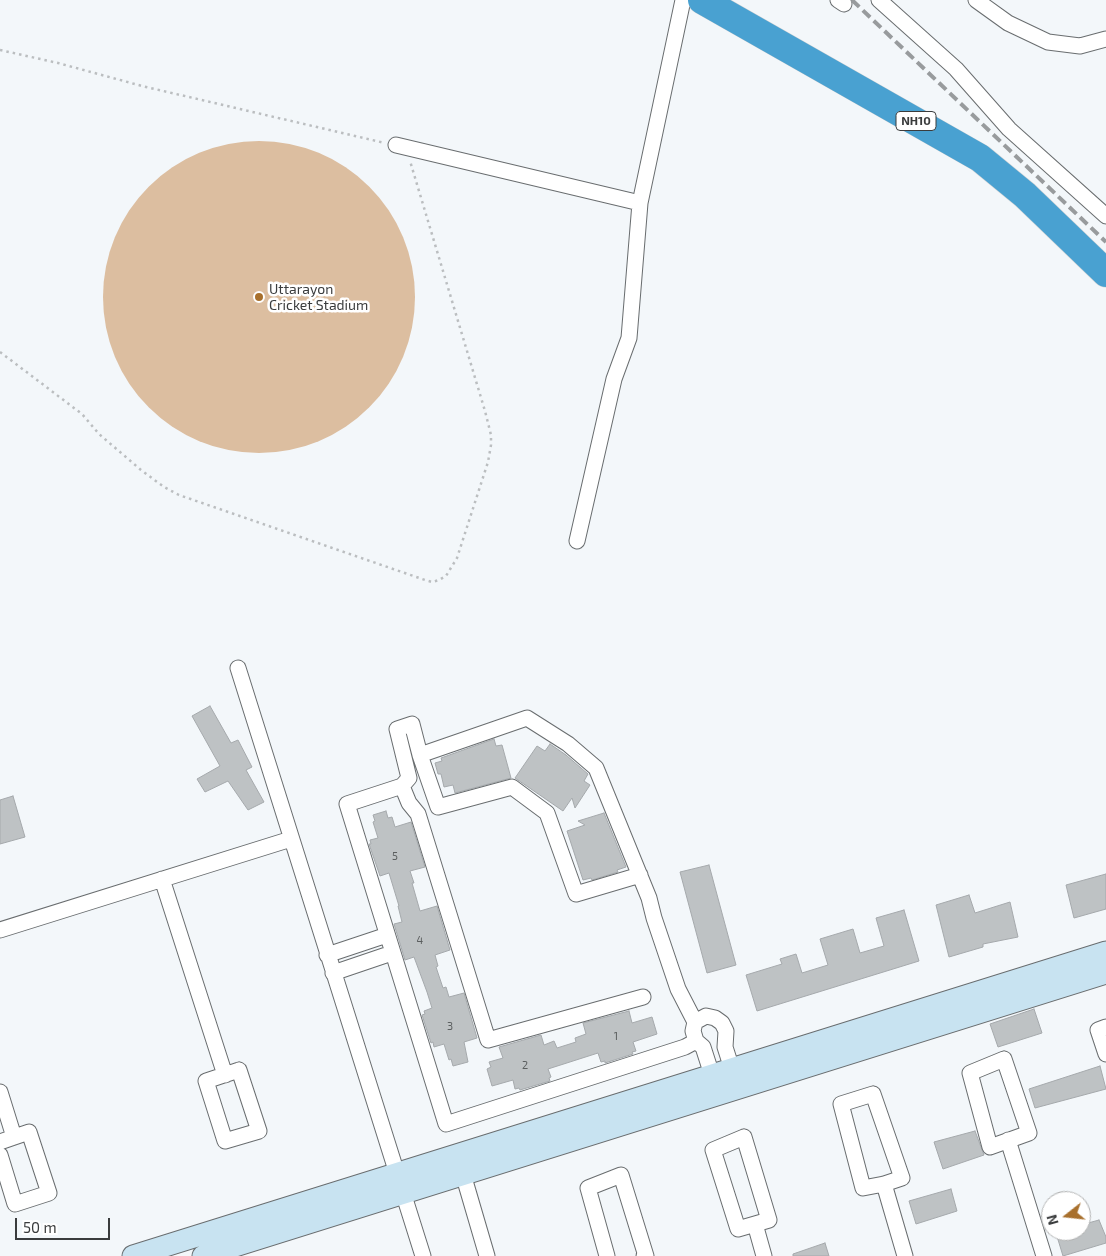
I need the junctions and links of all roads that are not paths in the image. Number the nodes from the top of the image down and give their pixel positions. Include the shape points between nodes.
1 (683, 0) edge
2 (702, 0) edge
3 (879, 0) edge
4 (976, 0) edge
5 (1106, 39) edge
6 (396, 146) road end
7 (640, 203) junction
8 (1106, 216) edge
9 (1106, 273) edge
10 (577, 541) dead end
11 (238, 668) dead end
12 (420, 754) junction
13 (402, 786) junction
14 (291, 839) junction
15 (640, 875) junction
16 (162, 879) junction
17 (0, 930) edge
18 (387, 935) junction
19 (1106, 952) edge
20 (392, 953) junction
21 (327, 954) junction
22 (333, 973) junction
23 (1106, 973) edge
24 (643, 998) dead end
25 (695, 1022) junction
26 (1106, 1027) edge
27 (696, 1041) junction
28 (1106, 1054) edge
29 (722, 1072) junction
30 (225, 1075) junction
31 (0, 1092) edge
32 (7, 1139) edge
33 (1008, 1140) junction
34 (0, 1155) edge
35 (463, 1174) junction
36 (400, 1184) junction
37 (884, 1184) junction
38 (755, 1224) junction
39 (134, 1256) edge
40 (203, 1256) edge
41 (423, 1256) edge
42 (487, 1256) edge
43 (608, 1256) edge
44 (644, 1256) edge
45 (764, 1256) edge
46 (905, 1256) edge
47 (1044, 1256) edge

1 - 7 street
2 - 9 highway, NH10 via 980,158 1025,195
3 - 8 street via 956,69 1008,129
4 - 5 street via 1008,23 1048,42 1080,46
6 - 7 street
7 - 10 street via 629,338 614,379
11 - 14 street
12 - 13 street via 412,724 397,729 408,778
12 - 15 street via 528,718 568,744 596,768
12 - 15 street via 438,807 512,786 547,813 576,894
13 - 18 street via 347,804
13 - 24 street via 418,814 488,1040
14 - 16 street
14 - 21 street
15 - 25 street via 678,989
16 - 17 street
16 - 30 street
18 - 20 street
18 - 21 street
19 - 29 street
20 - 22 street
20 - 27 street via 446,1124
21 - 22 street
22 - 36 street
23 - 35 street
25 - 27 street
25 - 29 street via 706,1016 722,1023 726,1031
26 - 28 street via 1098,1030
27 - 29 street
29 - 36 street
30 - 30 street via 206,1081 225,1141 259,1131 239,1070
31 - 32 street
32 - 34 street via 29,1132 48,1193 15,1204
33 - 33 street via 1029,1133 1004,1059 970,1073 990,1147
33 - 47 street
35 - 36 street
35 - 42 street
36 - 39 street
36 - 40 street
36 - 41 street
37 - 37 street via 863,1188 841,1104 872,1094 902,1178
37 - 46 street
38 - 38 street via 769,1220 744,1137 713,1150 738,1229
38 - 45 street
43 - 44 street via 588,1188 621,1174

